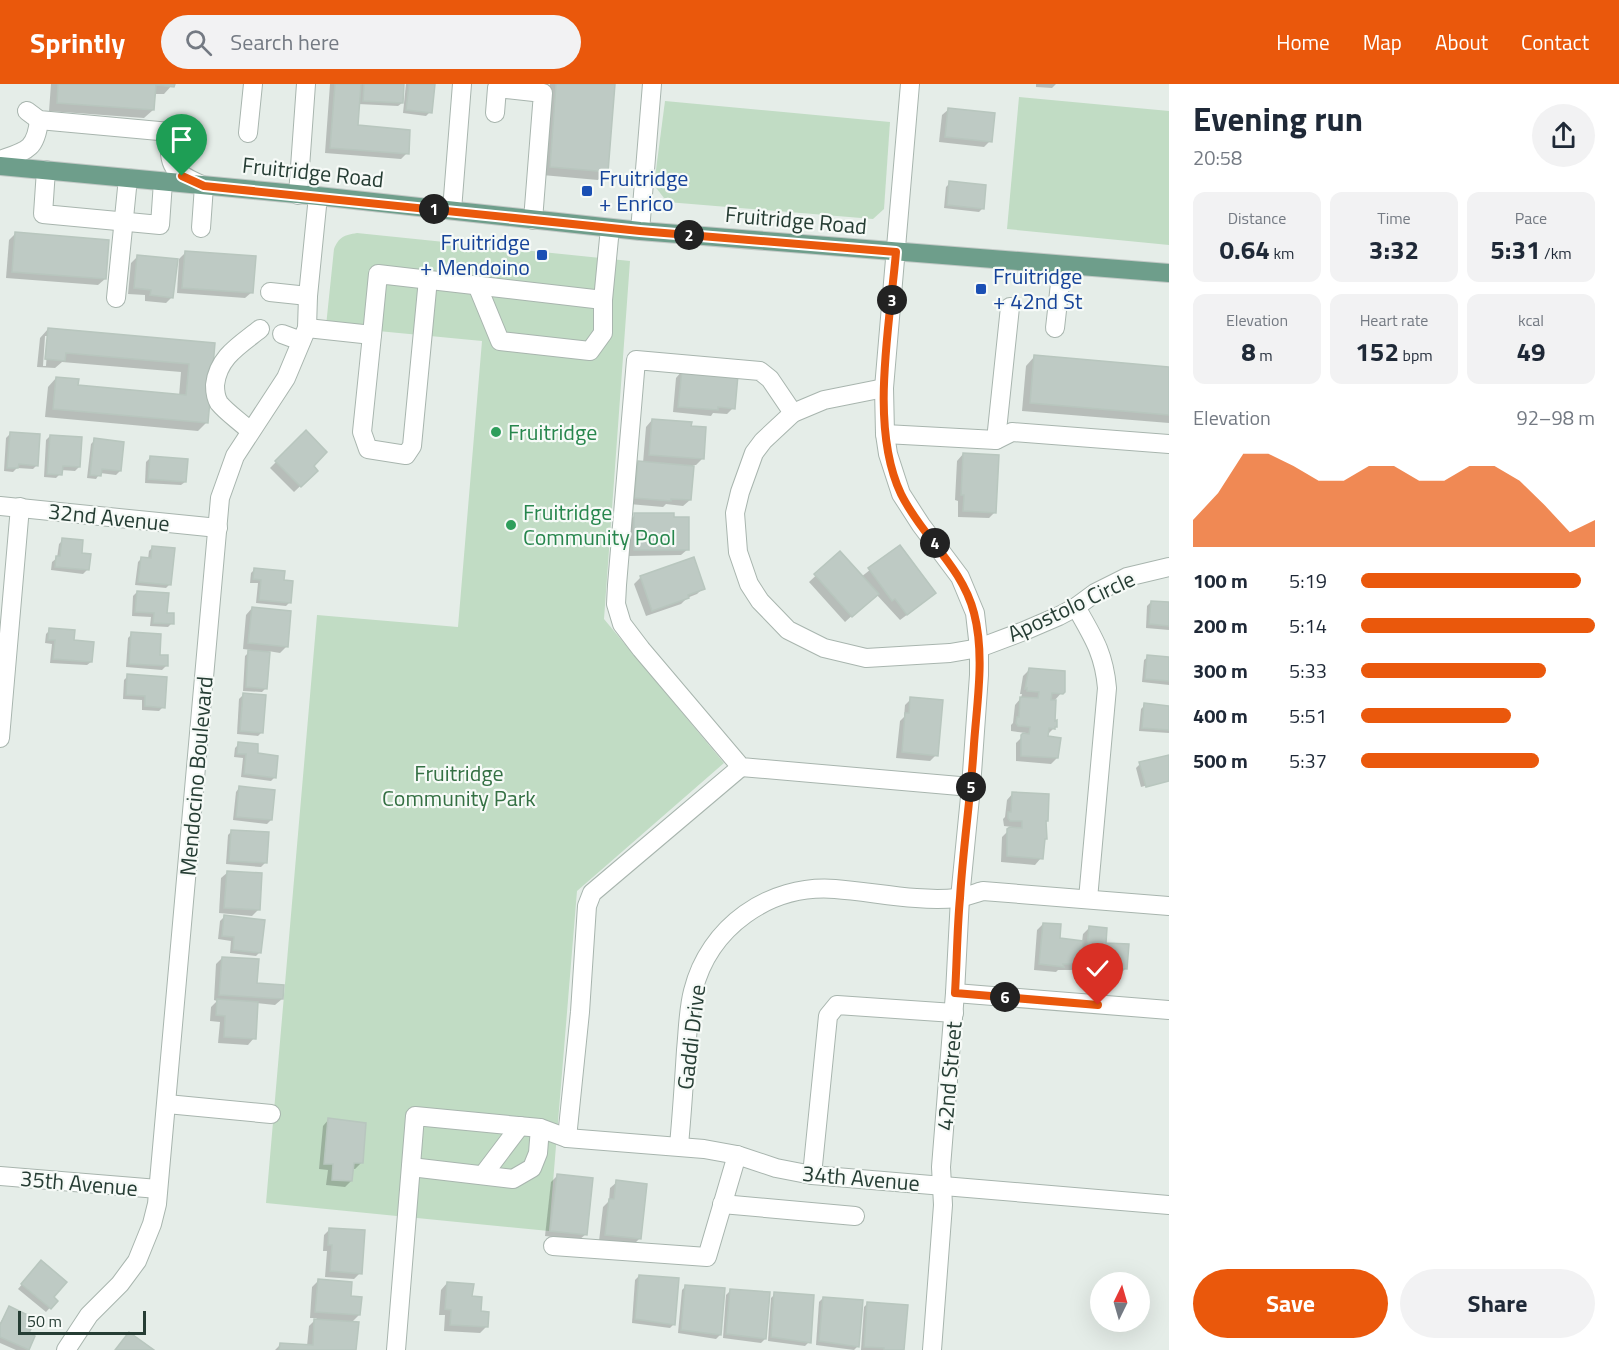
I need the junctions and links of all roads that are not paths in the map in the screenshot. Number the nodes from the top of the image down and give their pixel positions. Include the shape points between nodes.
1 (253, 84) edge
2 (306, 84) edge
3 (462, 84) edge
4 (652, 84) edge
5 (910, 84) edge
6 (495, 113) dead end
7 (248, 133) dead end
8 (0, 160) edge
9 (0, 166) edge
10 (46, 170) junction
11 (128, 178) junction
12 (163, 182) junction
13 (204, 186) junction
14 (298, 195) junction
15 (318, 196) junction
16 (452, 210) junction
17 (533, 220) junction
18 (122, 222) junction
19 (201, 228) dead end
20 (610, 228) junction
21 (640, 231) junction
22 (896, 252) junction
23 (1062, 266) junction
24 (1166, 274) edge
25 (428, 279) junction
26 (477, 285) junction
27 (270, 292) dead end
28 (308, 296) junction
29 (116, 298) dead end
30 (603, 300) junction
31 (1010, 307) dead end
32 (1055, 328) dead end
33 (260, 329) dead end
34 (282, 334) dead end
35 (304, 335) junction
36 (372, 335) junction
37 (884, 388) junction
38 (793, 413) junction
39 (250, 431) junction
40 (885, 434) junction
41 (996, 440) junction
42 (1169, 444) edge
43 (0, 506) edge
44 (20, 507) junction
45 (218, 528) junction
46 (1169, 567) edge
47 (1076, 607) junction
48 (979, 648) junction
49 (0, 738) edge
50 (741, 767) junction
51 (971, 787) junction
52 (960, 898) junction
53 (1088, 899) junction
54 (1169, 906) edge
55 (955, 993) junction
56 (1169, 1011) edge
57 (954, 1013) junction
58 (167, 1104) junction
59 (271, 1114) dead end
60 (520, 1126) junction
61 (555, 1133) junction
62 (680, 1145) junction
63 (737, 1155) junction
64 (411, 1167) junction
65 (483, 1175) junction
66 (812, 1175) junction
67 (0, 1176) edge
68 (942, 1186) junction
69 (158, 1189) junction
70 (722, 1204) junction
71 (1169, 1205) edge
72 (855, 1216) dead end
73 (553, 1246) dead end
74 (66, 1350) edge
75 (396, 1350) edge
76 (932, 1350) edge

1 - 7 street
2 - 14 street
3 - 16 street
4 - 21 street
5 - 22 street, 42nd Street
6 - 17 street via 497,88 543,93
8 - 13 street via 33,145 37,138 33,115 170,132 169,151 174,167 182,176
9 - 10 main road, Fruitridge Road
10 - 11 main road, Fruitridge Road
10 - 18 street via 43,214
11 - 12 main road, Fruitridge Road
11 - 18 street
12 - 13 main road, Fruitridge Road
12 - 18 street via 160,225
13 - 14 main road, Fruitridge Road
13 - 19 street
14 - 15 main road, Fruitridge Road
15 - 16 main road, Fruitridge Road
15 - 28 street, Mendocino Boulevard
16 - 17 main road, Fruitridge Road
17 - 20 main road, Fruitridge Road
18 - 29 street
20 - 21 main road, Fruitridge Road
20 - 30 street
21 - 22 main road, Fruitridge Road
22 - 23 main road, Fruitridge Road
22 - 37 street, 42nd Street
23 - 24 main road, Fruitridge Road
23 - 32 street
25 - 26 street
25 - 36 street via 378,274
25 - 36 street via 412,446 406,455 368,449 362,432
26 - 30 street
26 - 30 street via 500,341 590,351 603,333
27 - 28 street
28 - 35 street, Mendocino Boulevard
31 - 41 street
33 - 39 street via 229,354 216,378 219,403
34 - 35 street
35 - 36 street
35 - 39 street, Mendocino Boulevard via 286,378
37 - 38 street, Apostolo Circle via 824,400
37 - 40 street, 42nd Street
38 - 48 street, Apostolo Circle via 754,453 735,513 738,552 749,584 760,601 788,630 806,640 866,658
38 - 50 street via 760,371 636,360 616,604 622,624 641,649
39 - 45 street, Mendocino Boulevard via 228,472 220,498
40 - 41 street
40 - 48 street, 42nd Street via 901,494 960,577 975,613
41 - 42 street via 1012,432
43 - 44 street, 32nd Avenue
44 - 45 street, 32nd Avenue
44 - 49 street
45 - 58 street, Mendocino Boulevard
46 - 47 street, Apostolo Circle via 1118,581
47 - 48 street, Apostolo Circle
47 - 53 street via 1100,651 1107,688
48 - 51 street, 42nd Street
50 - 51 street
50 - 61 street via 592,893 587,906 579,1012
51 - 52 street, 42nd Street
52 - 53 street, Gaddi Drive via 983,891
52 - 55 street, 42nd Street
52 - 62 street, Gaddi Drive via 934,899 833,888 797,890 763,902 732,924 706,958 692,992
53 - 54 street, Gaddi Drive
55 - 56 street
55 - 57 street, 42nd Street
57 - 66 street via 837,1005 828,1016
57 - 68 street, 42nd Street
58 - 59 street
58 - 69 street, Mendocino Boulevard
60 - 61 street, 34th Avenue
60 - 64 street, 34th Avenue via 415,1116
60 - 65 street
61 - 62 street, 34th Avenue
61 - 65 street via 538,1153 532,1168 513,1179
62 - 63 street, 34th Avenue
63 - 66 street, 34th Avenue
63 - 70 street
64 - 65 street
64 - 75 street
66 - 68 street, 34th Avenue
67 - 69 street, 35th Avenue
68 - 71 street, 34th Avenue
68 - 76 street, 42nd Street
69 - 74 street, Mendocino Boulevard via 152,1224 137,1261 89,1315
70 - 72 street
70 - 73 street via 707,1257

